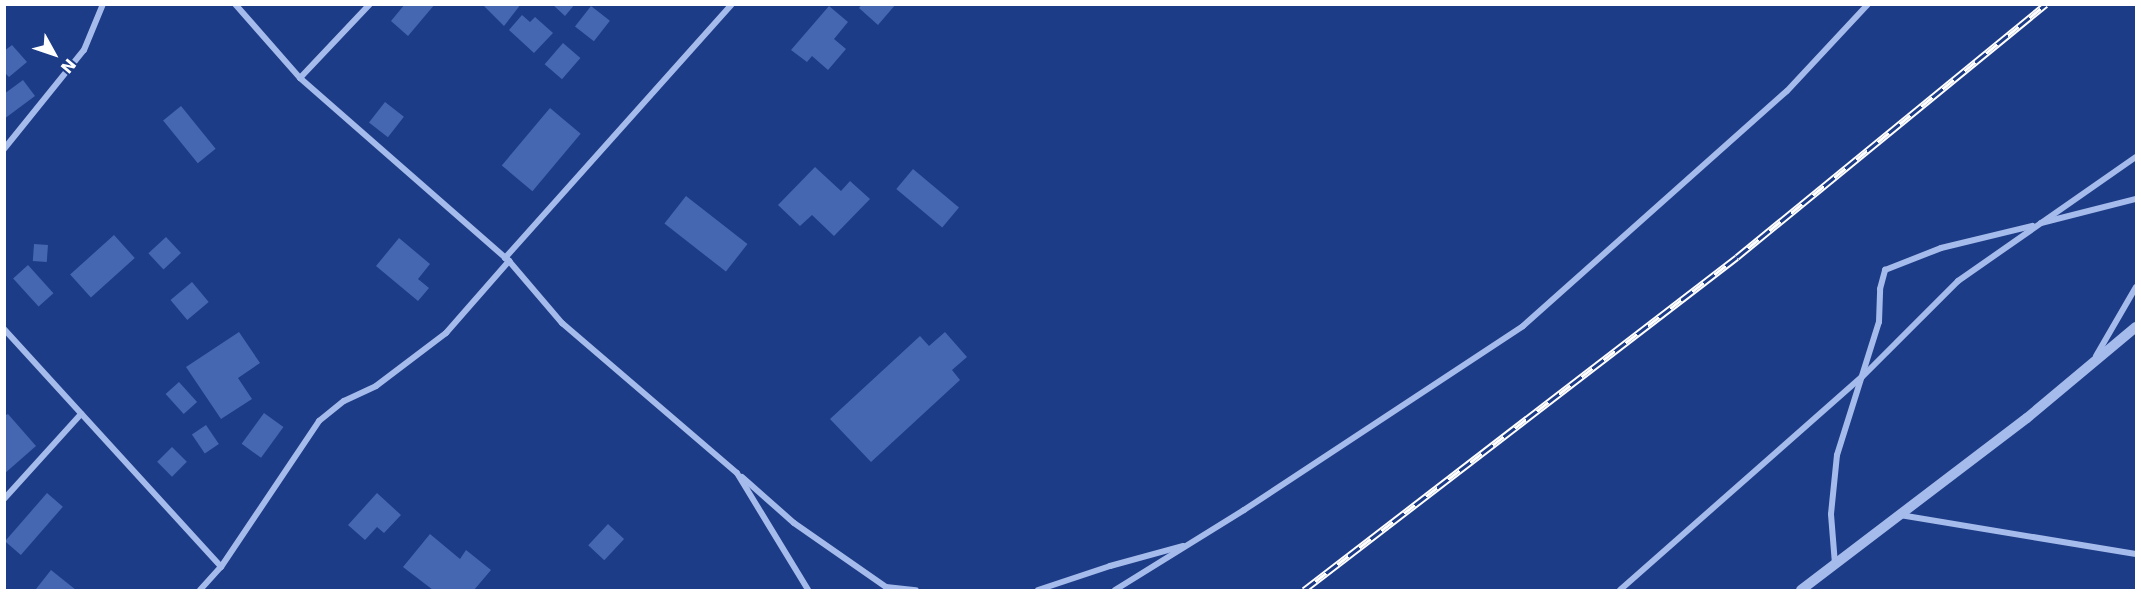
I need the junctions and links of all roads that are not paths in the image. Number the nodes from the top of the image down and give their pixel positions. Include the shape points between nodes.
1 (103, 4) edge
2 (235, 4) edge
3 (370, 4) edge
4 (732, 4) edge
5 (1868, 4) edge
6 (300, 78) junction
7 (4, 149) edge
8 (2136, 157) edge
9 (2136, 199) edge
10 (2038, 224) junction
11 (509, 261) junction
12 (2136, 287) edge
13 (2136, 327) edge
14 (4, 329) edge
15 (2091, 365) junction
16 (1862, 376) junction
17 (81, 414) junction
18 (737, 472) junction
19 (4, 499) edge
20 (1900, 515) junction
21 (1189, 544) junction
22 (2136, 554) edge
23 (1835, 564) junction
24 (221, 567) junction
25 (200, 591) edge
26 (808, 591) edge
27 (916, 591) edge
28 (1038, 591) edge
29 (1115, 591) edge
30 (1620, 591) edge
31 (1801, 591) edge

1 - 7 street via 84,50
2 - 6 street
3 - 6 street
4 - 11 street via 505,258
5 - 21 street via 1787,91 1523,326
6 - 11 street
8 - 10 street
9 - 10 street
10 - 16 street via 1958,281
10 - 16 street via 1941,248 1885,270 1880,289 1880,322
11 - 18 street via 562,323
11 - 24 street via 447,333 376,386 344,401 319,421
12 - 15 street
13 - 15 street
14 - 17 street
15 - 20 street
16 - 23 street via 1838,455 1831,514
16 - 30 street
17 - 19 street
17 - 24 street
18 - 26 street
18 - 27 street via 794,523 886,587
20 - 22 street
20 - 23 street
21 - 28 street
21 - 29 street
23 - 31 street
24 - 25 street

